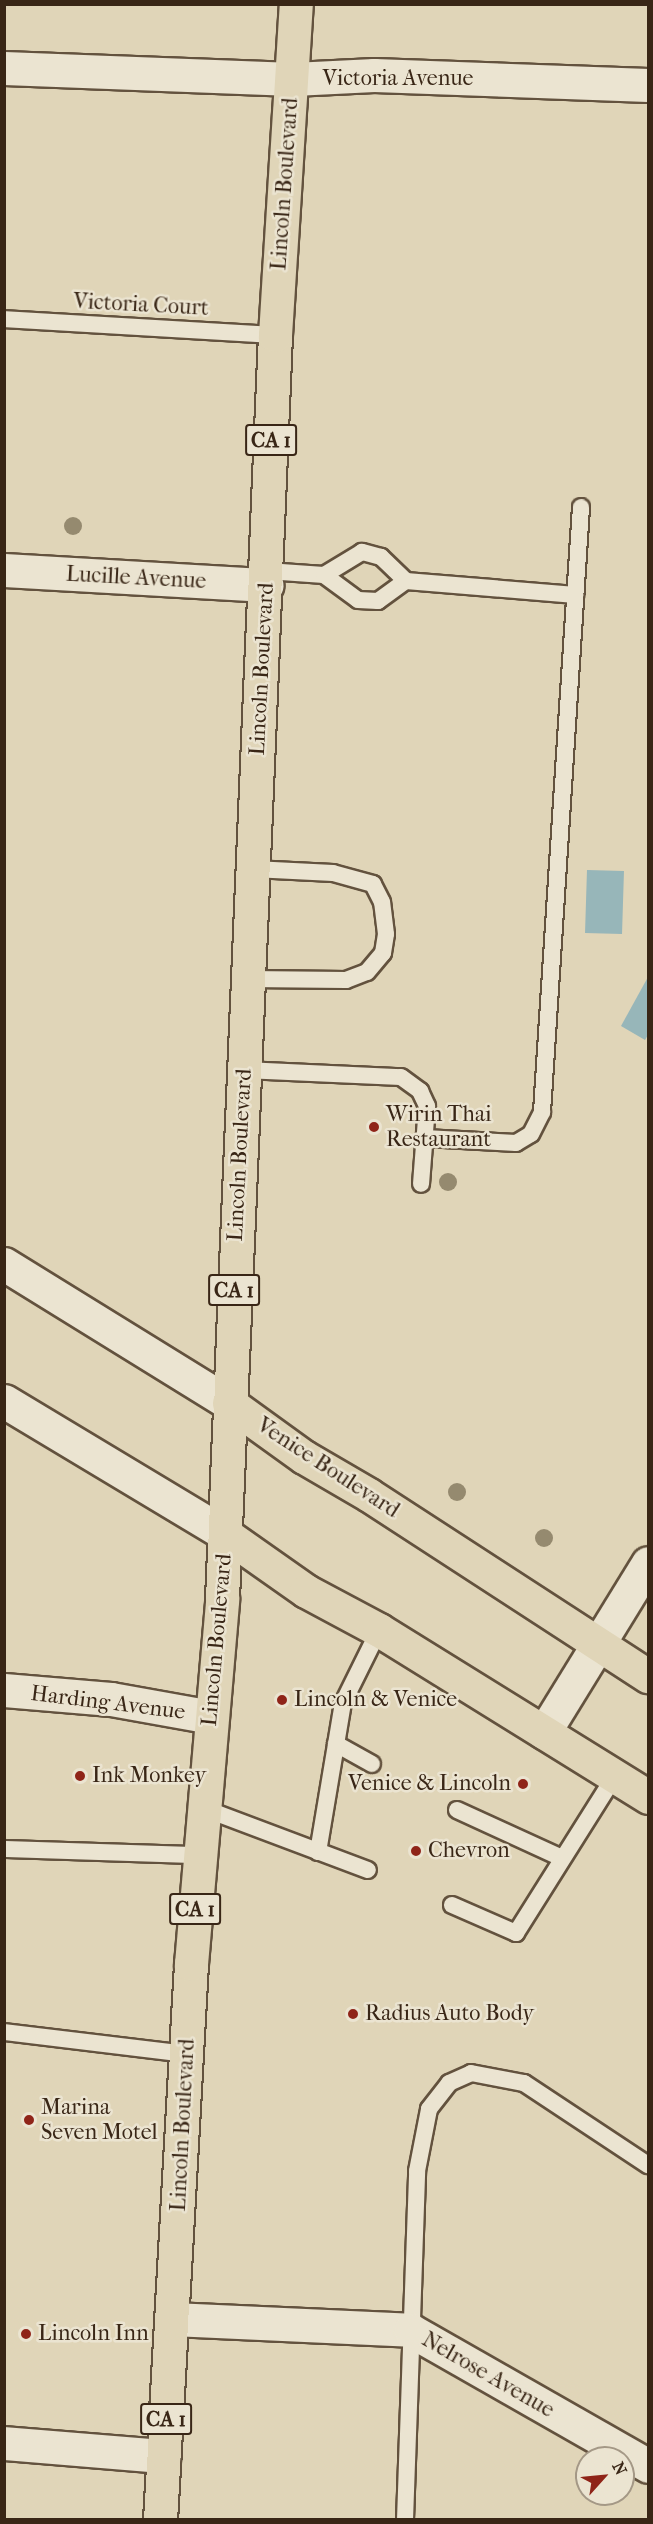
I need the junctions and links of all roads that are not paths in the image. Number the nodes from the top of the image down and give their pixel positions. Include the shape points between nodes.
1 (297, 4) edge
2 (4, 68) edge
3 (293, 79) junction
4 (648, 85) edge
5 (4, 320) edge
6 (275, 335) junction
7 (581, 507) dead end
8 (4, 570) edge
9 (324, 575) junction
10 (267, 578) junction
11 (406, 581) junction
12 (575, 595) junction
13 (253, 869) junction
14 (248, 979) junction
15 (244, 1070) junction
16 (425, 1138) junction
17 (422, 1184) dead end
18 (4, 1264) edge
19 (4, 1401) edge
20 (229, 1403) junction
21 (225, 1534) junction
22 (648, 1563) edge
23 (380, 1630) junction
24 (599, 1644) junction
25 (648, 1676) edge
26 (4, 1690) edge
27 (211, 1717) junction
28 (544, 1732) junction
29 (336, 1744) junction
30 (372, 1764) dead end
31 (615, 1776) junction
32 (648, 1797) edge
33 (203, 1808) junction
34 (458, 1810) dead end
35 (4, 1849) edge
36 (318, 1852) junction
37 (200, 1855) junction
38 (562, 1858) junction
39 (368, 1870) dead end
40 (452, 1905) dead end
41 (4, 2032) edge
42 (187, 2054) junction
43 (648, 2165) edge
44 (172, 2319) junction
45 (410, 2330) junction
46 (4, 2443) edge
47 (163, 2456) junction
48 (648, 2466) edge
49 (160, 2520) edge
50 (405, 2520) edge

1 - 3 main road, Lincoln Boulevard / CA 1
2 - 3 street, Victoria Avenue
3 - 4 street, Victoria Avenue via 374,75
3 - 6 main road, Lincoln Boulevard / CA 1
5 - 6 lane, Victoria Court
6 - 10 main road, Lincoln Boulevard / CA 1
7 - 12 lane
8 - 10 street, Lucille Avenue
9 - 10 lane
9 - 11 lane via 358,600 378,601
9 - 11 lane via 362,552 381,557
10 - 13 main road, Lincoln Boulevard / CA 1
11 - 12 lane
12 - 16 lane via 542,1112 531,1134 516,1143
13 - 14 main road, Lincoln Boulevard / CA 1
13 - 14 lane via 333,873 373,884 382,902 386,934 383,953 367,972 346,980
14 - 15 main road, Lincoln Boulevard / CA 1
15 - 16 lane via 401,1077 420,1091 427,1106
15 - 20 main road, Lincoln Boulevard / CA 1
16 - 17 lane
18 - 20 street, Venice Boulevard
19 - 21 street
20 - 21 main road, Lincoln Boulevard / CA 1
20 - 24 main road, Venice Boulevard via 304,1457
21 - 23 main road via 306,1591
21 - 27 main road, Lincoln Boulevard / CA 1
22 - 24 street
23 - 28 main road
23 - 29 lane via 343,1703
24 - 25 main road, Venice Boulevard
24 - 28 street
26 - 27 street, Harding Avenue via 111,1699
27 - 33 main road, Lincoln Boulevard / CA 1
28 - 31 main road
29 - 30 lane
29 - 36 lane
31 - 32 main road
31 - 38 lane
33 - 36 lane
33 - 37 main road, Lincoln Boulevard / CA 1
34 - 38 lane
35 - 37 lane
36 - 39 lane
37 - 42 main road, Lincoln Boulevard / CA 1
38 - 40 lane via 516,1933
41 - 42 lane
42 - 44 main road, Lincoln Boulevard / CA 1
43 - 45 lane via 524,2083 471,2073 449,2083 429,2109 417,2171
44 - 45 street, Nelrose Avenue
44 - 47 main road, Lincoln Boulevard / CA 1
45 - 48 street, Nelrose Avenue
45 - 50 lane
46 - 47 street
47 - 49 main road, Lincoln Boulevard / CA 1

